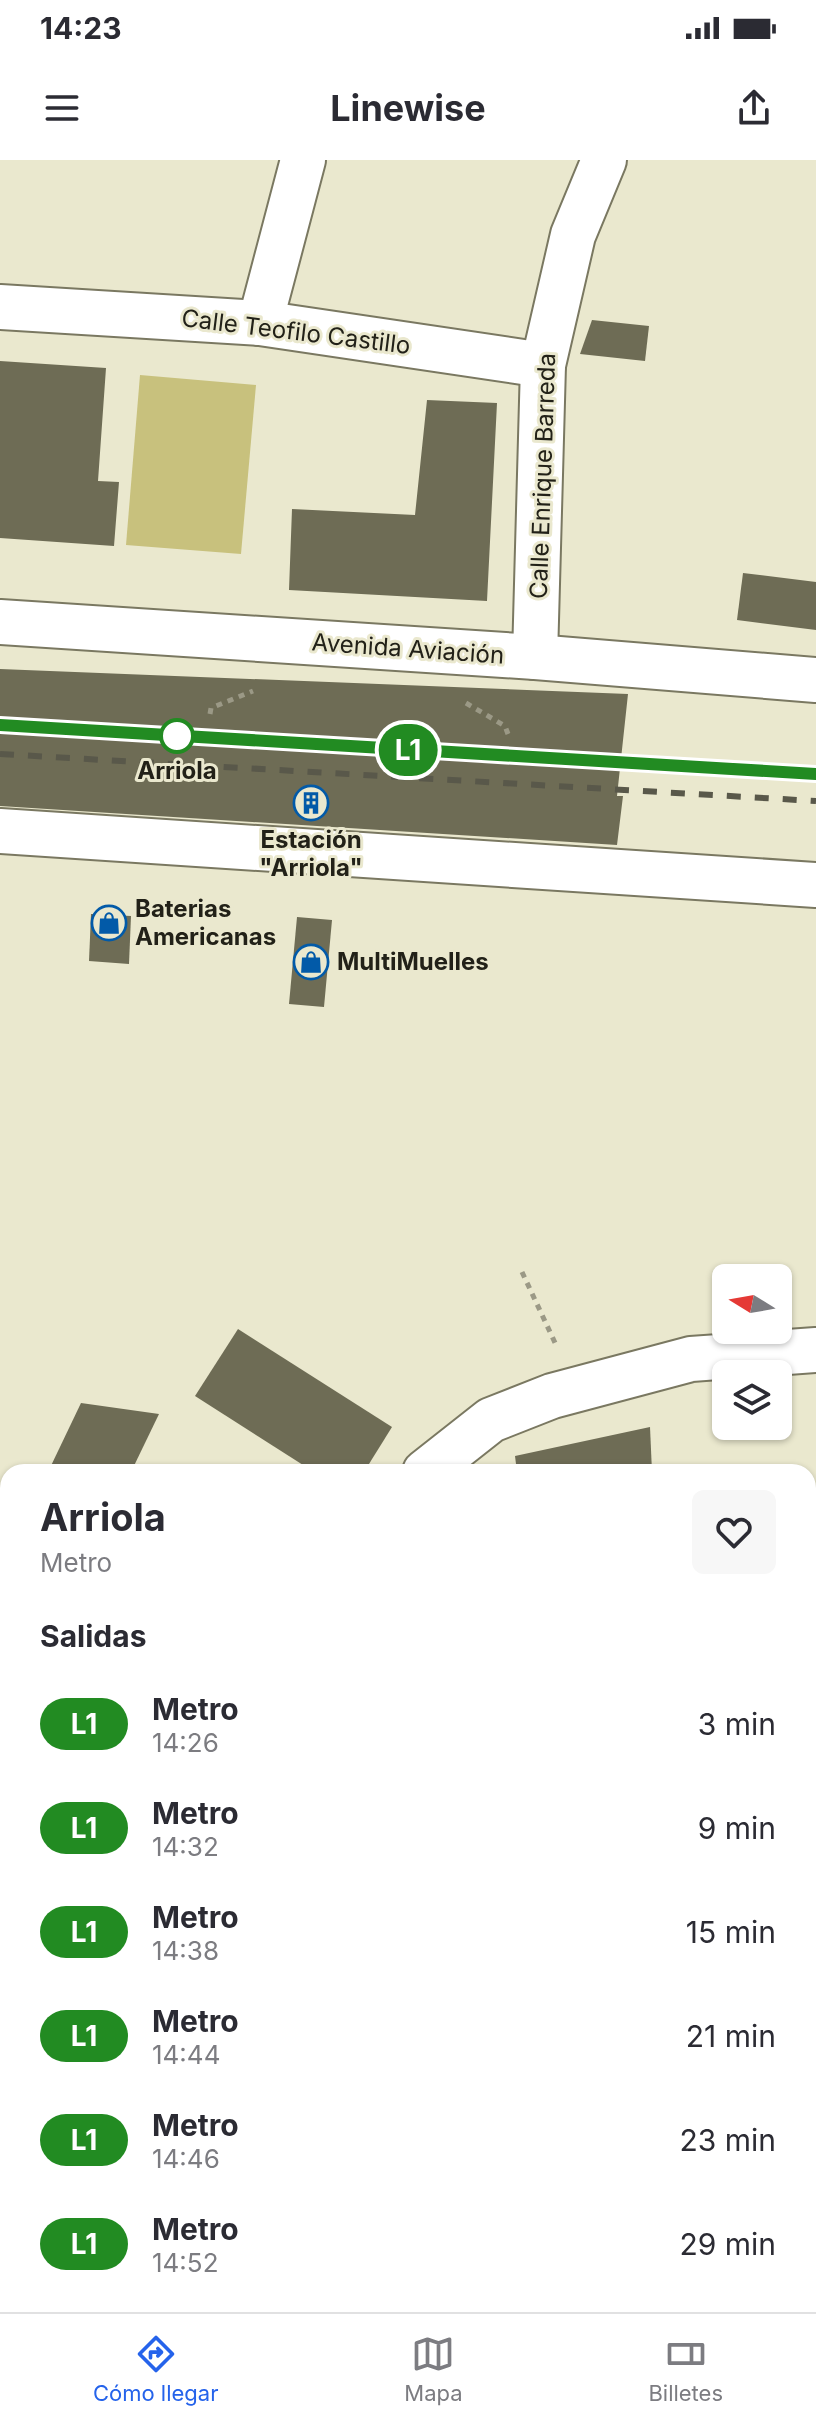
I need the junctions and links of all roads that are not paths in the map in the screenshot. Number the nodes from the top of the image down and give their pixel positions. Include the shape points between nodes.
1 (303, 160) edge
2 (604, 160) edge
3 (0, 307) edge
4 (260, 323) junction
5 (543, 365) junction
6 (0, 622) edge
7 (535, 657) junction
8 (816, 680) edge
9 (0, 831) edge
10 (816, 885) edge
11 (816, 1350) edge
12 (435, 1464) edge

1 - 4 street
2 - 5 street, Calle Enrique Barreda via 573,235
3 - 4 street, Calle Teofilo Castillo
4 - 5 street, Calle Teofilo Castillo
5 - 7 street, Calle Enrique Barreda
6 - 7 street, Avenida Aviación
7 - 8 street, Avenida Aviación
9 - 10 street
11 - 12 street via 691,1359 577,1389 491,1420

